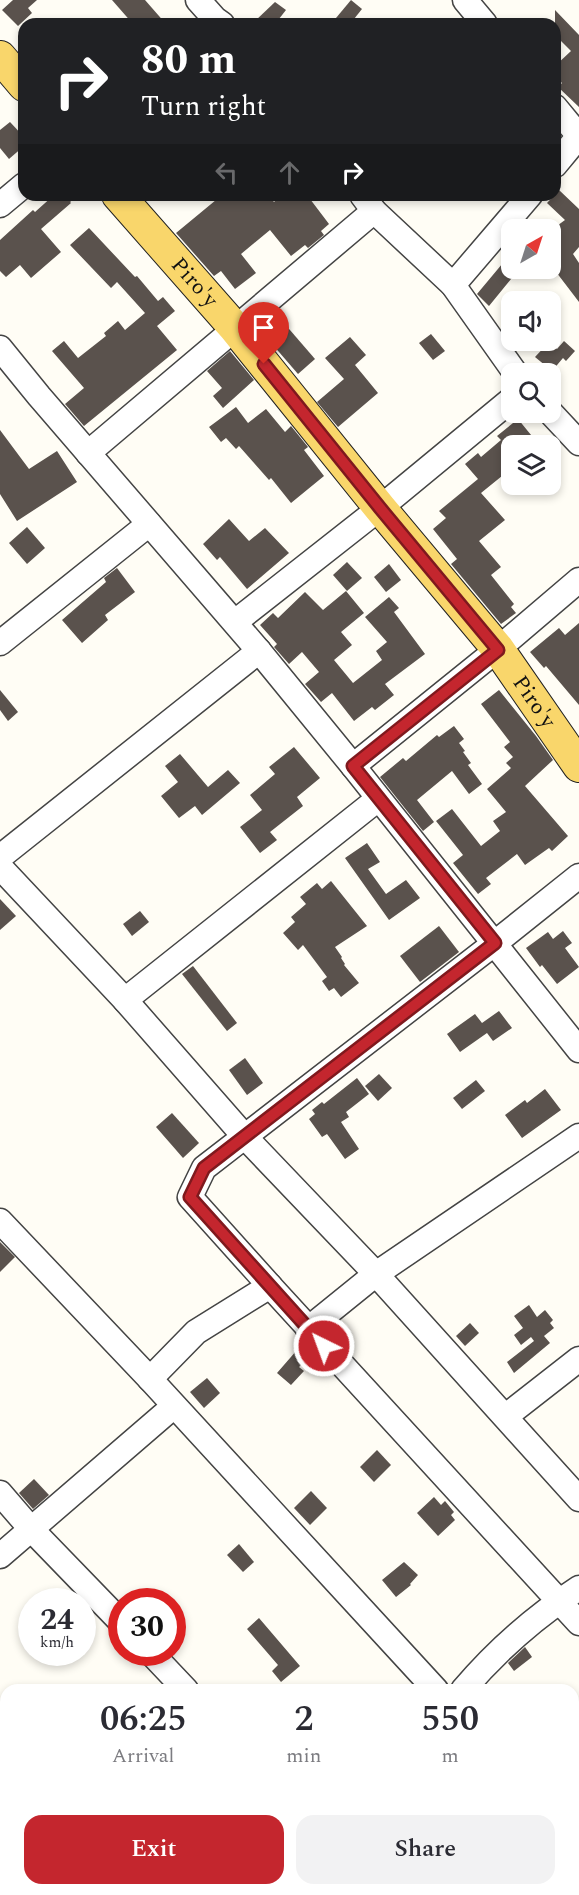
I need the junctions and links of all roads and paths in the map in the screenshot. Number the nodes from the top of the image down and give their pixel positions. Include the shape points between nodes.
1 (198, 0) edge
2 (465, 0) edge
3 (212, 18) edge
4 (480, 18) edge
5 (0, 57) edge
6 (18, 78) edge
7 (561, 114) edge
8 (579, 136) edge
9 (561, 158) edge
10 (18, 190) edge
11 (123, 201) edge
12 (525, 201) edge
13 (368, 203) edge
14 (0, 205) edge
15 (453, 285) junction
16 (235, 328) junction
17 (0, 348) edge
18 (508, 363) edge
19 (501, 408) edge
20 (560, 423) edge
21 (579, 443) edge
22 (88, 453) junction
23 (380, 508) junction
24 (149, 524) junction
25 (579, 580) edge
26 (235, 622) junction
27 (0, 643) edge
28 (498, 650) junction
29 (259, 651) junction
30 (353, 766) junction
31 (579, 766) edge
32 (378, 799) junction
33 (0, 857) edge
34 (0, 867) edge
35 (579, 876) edge
36 (495, 943) junction
37 (125, 1000) junction
38 (579, 1050) edge
39 (579, 1136) edge
40 (245, 1137) junction
41 (0, 1221) edge
42 (376, 1274) junction
43 (270, 1286) junction
44 (308, 1329) junction
45 (579, 1359) edge
46 (150, 1379) junction
47 (174, 1406) junction
48 (506, 1416) junction
49 (0, 1493) edge
50 (579, 1499) edge
51 (32, 1529) junction
52 (0, 1556) edge
53 (569, 1594) edge
54 (108, 1608) edge
55 (579, 1623) edge
56 (163, 1666) edge
57 (180, 1684) edge
58 (430, 1684) edge
59 (468, 1684) edge

1 - 3 street
2 - 4 street
5 - 6 main road
7 - 8 street
8 - 9 street
10 - 14 street
11 - 16 main road, Piro'y
12 - 15 street
13 - 15 street
13 - 16 street
15 - 18 street
16 - 22 street
16 - 23 main road, Piro'y
17 - 22 street
19 - 23 street
20 - 21 street
22 - 24 street
23 - 26 street
23 - 28 main road, Piro'y
24 - 26 street
24 - 27 street
25 - 28 street
26 - 29 street
28 - 30 street
28 - 31 main road, Piro'y
29 - 30 street
29 - 33 street
30 - 32 street
32 - 36 street
32 - 37 street
34 - 37 street
35 - 36 street
36 - 38 street
36 - 40 street
37 - 40 street
39 - 42 street
40 - 42 street
40 - 43 street via 204,1168 190,1197
41 - 46 street
42 - 44 street
42 - 48 street
43 - 44 street
43 - 46 street via 196,1332
44 - 53 street
45 - 48 street
46 - 47 street
47 - 51 street
47 - 58 street
48 - 50 street
49 - 51 street
51 - 52 street
51 - 54 street
53 - 55 street
53 - 59 street via 499,1650
56 - 57 street

